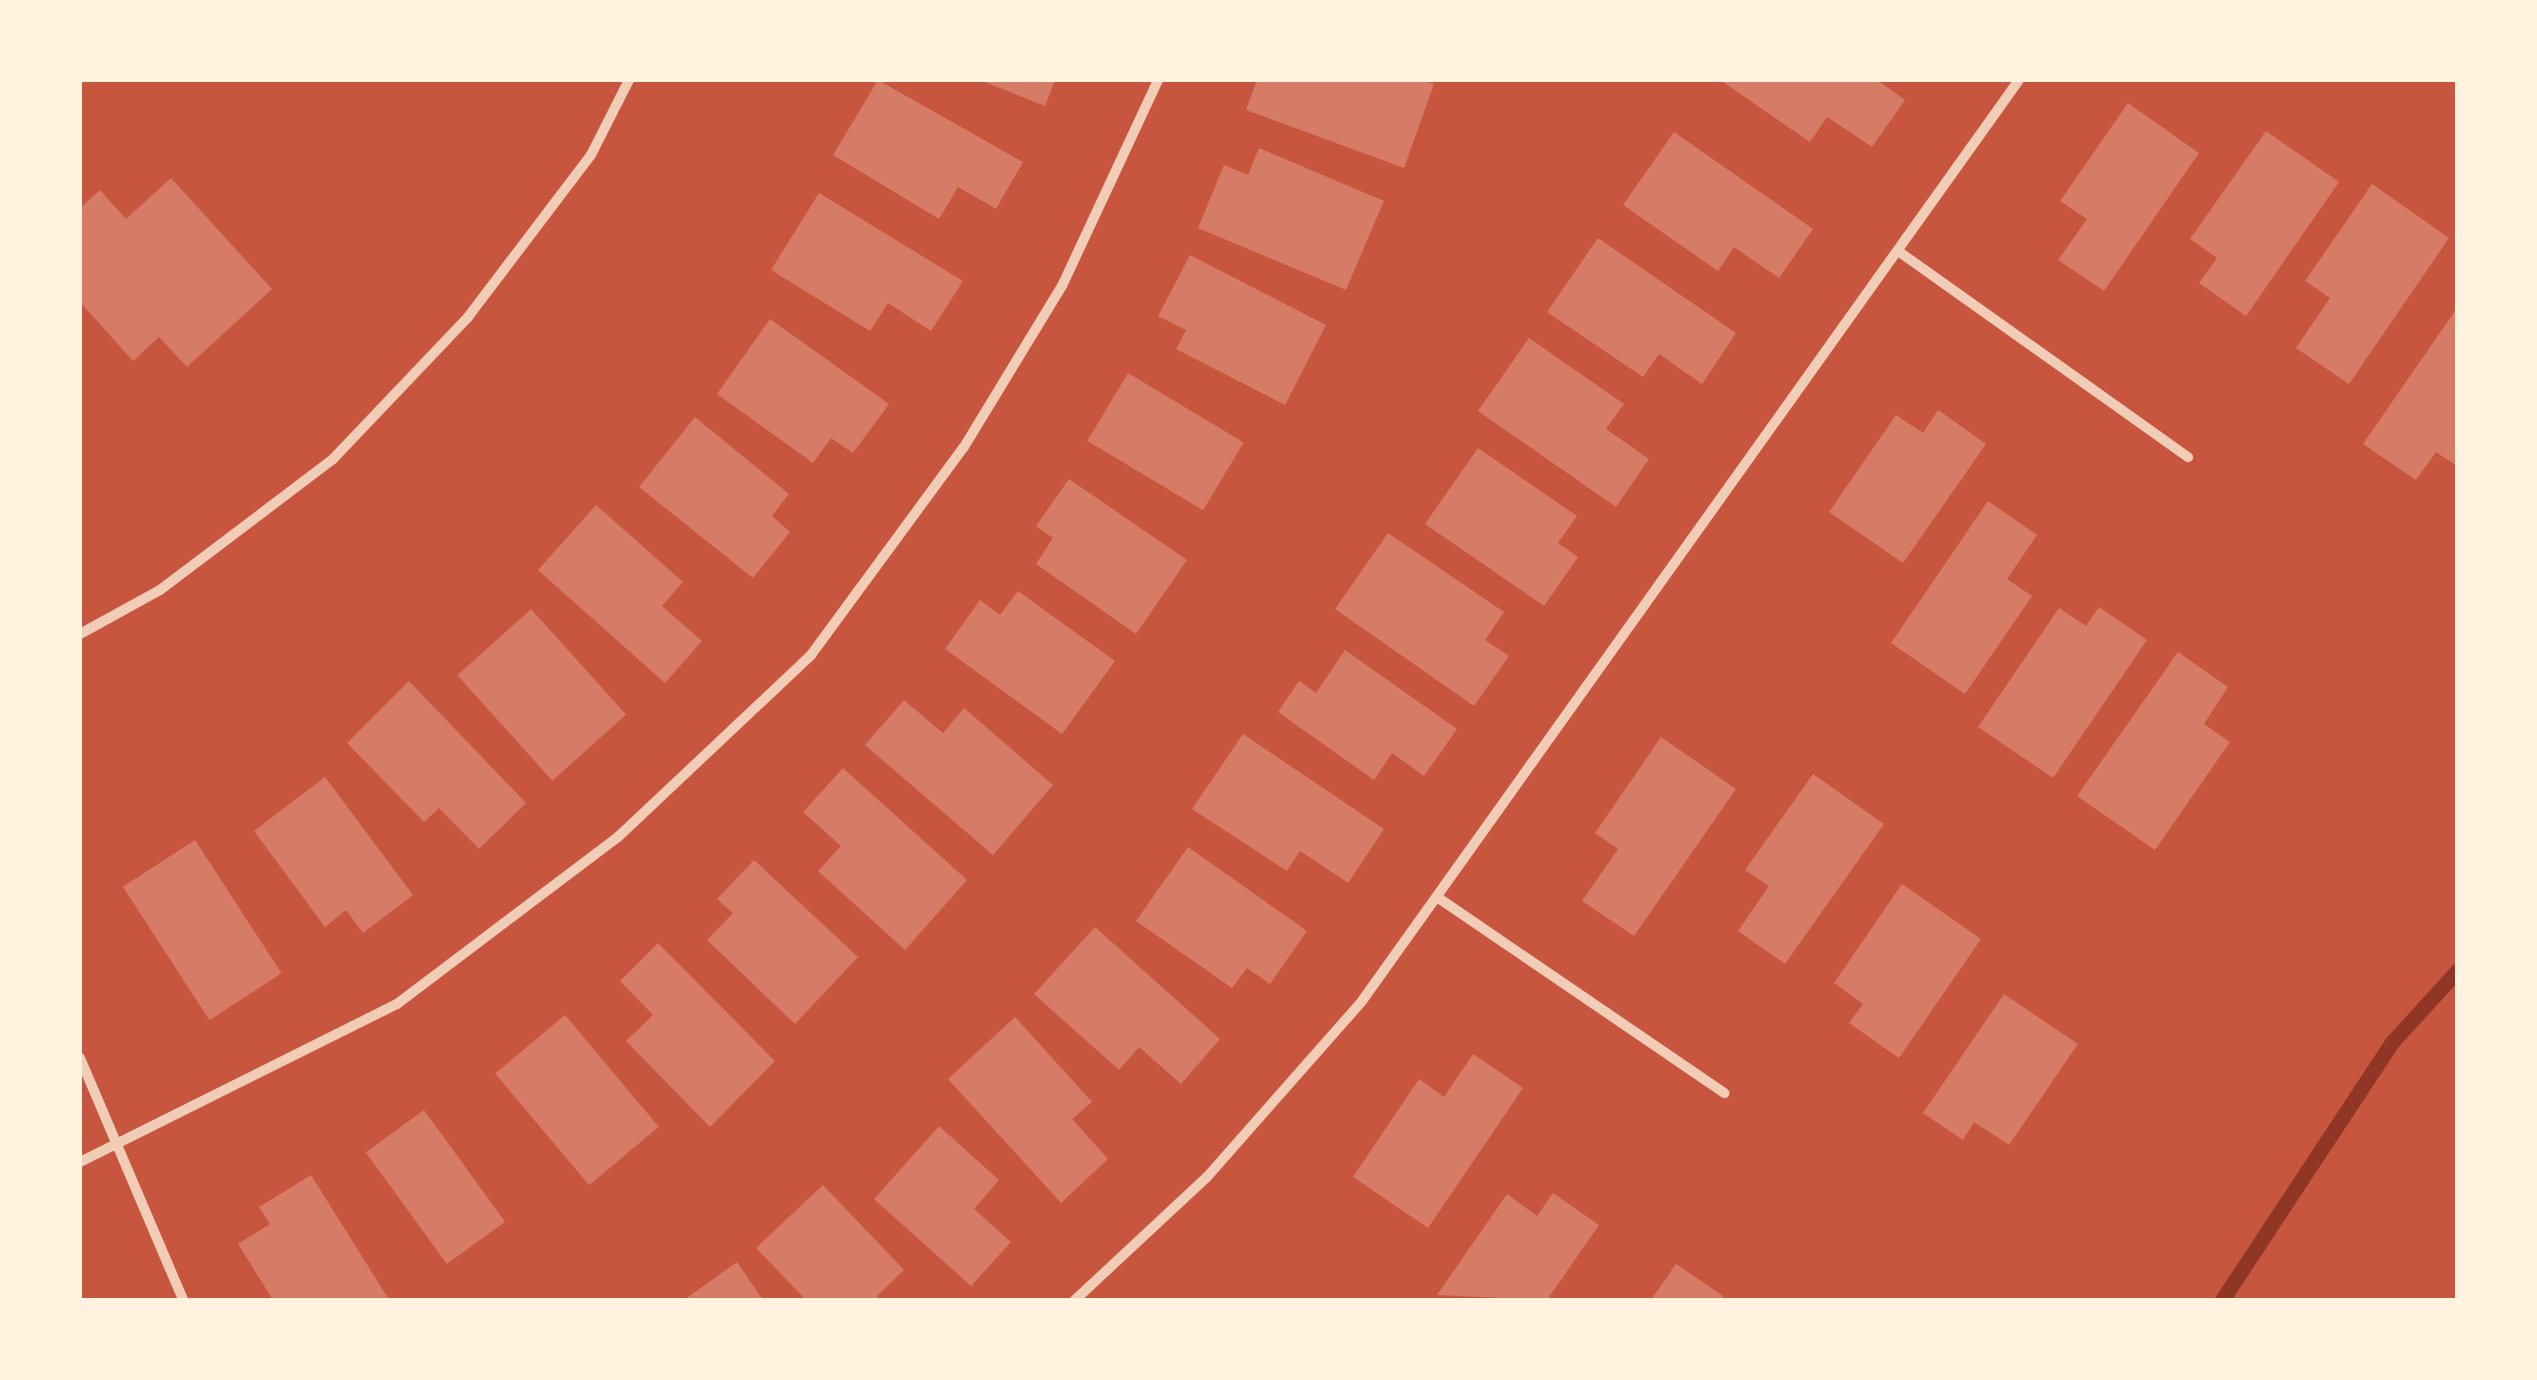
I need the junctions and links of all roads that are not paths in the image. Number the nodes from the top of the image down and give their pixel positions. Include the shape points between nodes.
1 (629, 80) edge
2 (1158, 80) edge
3 (2018, 80) edge
4 (1898, 250) junction
5 (2188, 456) dead end
6 (80, 634) edge
7 (1437, 897) junction
8 (80, 1058) edge
9 (1724, 1093) dead end
10 (118, 1147) junction
11 (80, 1162) edge
12 (183, 1300) edge
13 (1074, 1300) edge

1 - 6 street via 591,155 468,317 333,458 160,590
2 - 10 street via 1062,286 964,447 811,655 618,836 397,1004
3 - 4 street
4 - 5 street
4 - 7 street
7 - 9 street
7 - 13 street via 1362,1002 1207,1177
8 - 10 street
10 - 11 street
10 - 12 street

